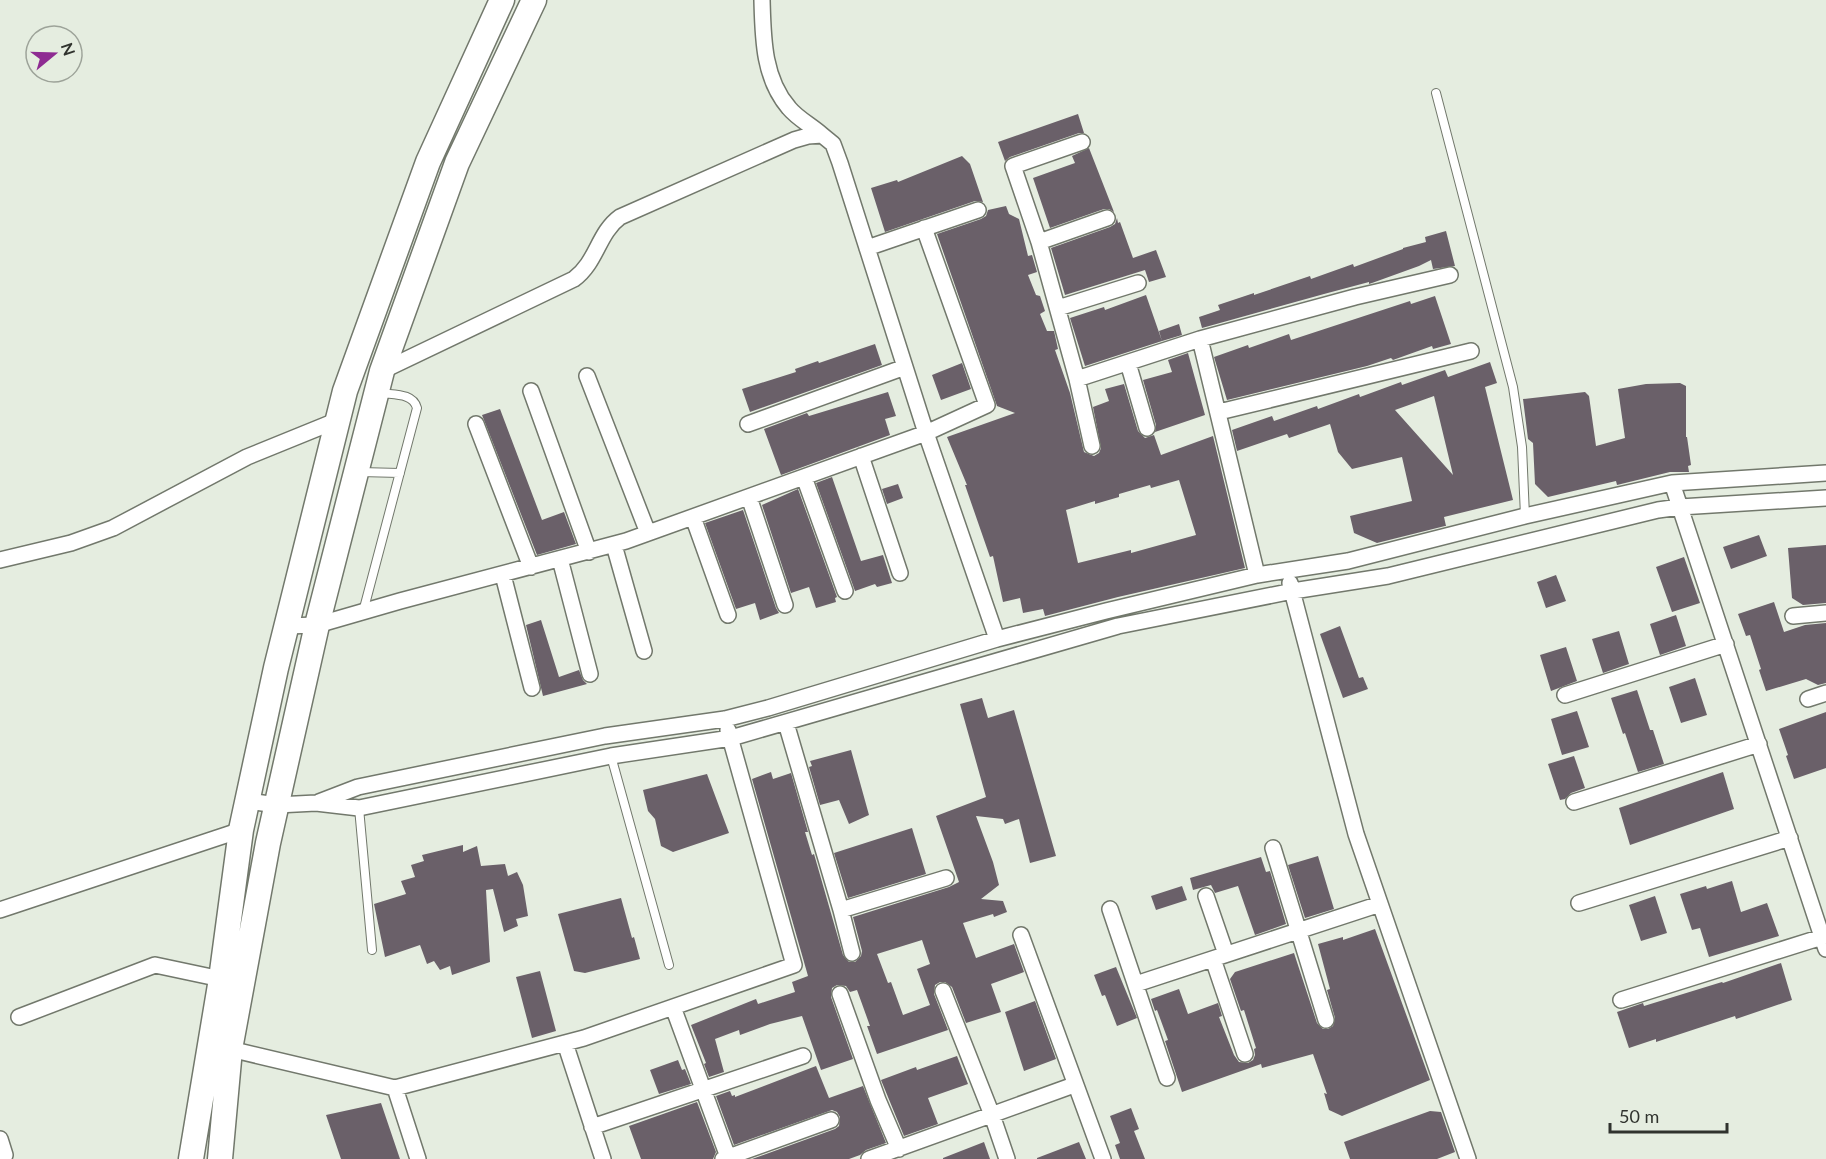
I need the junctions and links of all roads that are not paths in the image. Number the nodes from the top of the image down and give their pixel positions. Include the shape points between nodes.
1 (502, 0) edge
2 (534, 0) edge
3 (762, 0) edge
4 (1436, 93) dead end
5 (822, 135) junction
6 (1082, 142) dead end
7 (978, 210) dead end
8 (1107, 218) dead end
9 (924, 228) junction
10 (1039, 242) junction
11 (867, 248) junction
12 (1450, 275) dead end
13 (1138, 283) dead end
14 (1058, 308) junction
15 (1200, 339) junction
16 (1471, 351) dead end
17 (1128, 363) junction
18 (905, 367) junction
19 (587, 376) dead end
20 (1077, 379) junction
21 (379, 382) junction
22 (531, 391) dead end
23 (1219, 412) junction
24 (338, 420) junction
25 (476, 424) dead end
26 (748, 424) dead end
27 (1147, 428) dead end
28 (926, 433) junction
29 (1092, 446) dead end
30 (861, 456) junction
31 (356, 472) junction
32 (400, 473) junction
33 (1826, 473) edge
34 (804, 477) junction
35 (1672, 483) junction
36 (749, 497) junction
37 (1826, 498) edge
38 (1680, 507) junction
39 (1525, 516) junction
40 (693, 517) junction
41 (648, 533) junction
42 (614, 544) junction
43 (589, 552) junction
44 (560, 559) junction
45 (0, 560) edge
46 (531, 567) junction
47 (1287, 571) junction
48 (900, 573) dead end
49 (503, 574) junction
50 (1257, 575) junction
51 (845, 591) dead end
52 (1293, 591) junction
53 (785, 605) dead end
54 (363, 612) junction
55 (1826, 613) edge
56 (728, 615) dead end
57 (1793, 616) dead end
58 (317, 625) junction
59 (286, 626) junction
60 (998, 639) junction
61 (1726, 644) junction
62 (644, 651) dead end
63 (590, 674) dead end
64 (532, 688) dead end
65 (1826, 693) edge
66 (1565, 695) dead end
67 (1808, 699) dead end
68 (725, 719) junction
69 (786, 723) junction
70 (730, 738) junction
71 (1759, 744) junction
72 (611, 756) junction
73 (248, 801) junction
74 (1574, 802) dead end
75 (316, 803) junction
76 (277, 805) junction
77 (359, 808) junction
78 (241, 830) junction
79 (1790, 838) junction
80 (1273, 848) dead end
81 (946, 878) dead end
82 (1206, 896) dead end
83 (1380, 903) junction
84 (1579, 903) dead end
85 (1110, 909) dead end
86 (0, 910) edge
87 (841, 910) junction
88 (1299, 930) junction
89 (1021, 935) dead end
90 (1824, 943) edge
91 (372, 950) dead end
92 (852, 953) dead end
93 (1220, 957) junction
94 (669, 965) dead end
95 (221, 979) junction
96 (1136, 984) junction
97 (943, 991) dead end
98 (840, 994) dead end
99 (1620, 1000) dead end
100 (673, 1007) junction
101 (19, 1017) dead end
102 (1326, 1020) dead end
103 (564, 1043) junction
104 (230, 1049) junction
105 (1245, 1054) dead end
106 (802, 1056) dead end
107 (1167, 1078) dead end
108 (1074, 1085) junction
109 (395, 1088) junction
110 (703, 1090) junction
111 (992, 1115) junction
112 (831, 1120) dead end
113 (592, 1127) junction
114 (0, 1139) edge
115 (908, 1151) edge
116 (5, 1155) dead end
117 (191, 1158) edge
118 (726, 1158) edge
119 (219, 1159) edge
120 (418, 1159) edge
121 (603, 1159) edge
122 (869, 1159) edge
123 (1007, 1159) edge
124 (1102, 1159) edge
125 (1468, 1159) edge

1 - 24 main road via 428,162
2 - 21 main road via 456,163
3 - 5 street via 766,61 774,84 789,109
4 - 39 lane via 1513,387 1522,447
5 - 11 street via 833,144
5 - 21 street via 794,140 620,217 606,232 589,266 574,279
6 - 10 street via 1013,166
7 - 9 street
8 - 10 street
9 - 11 street
9 - 28 street via 987,405
10 - 14 street
11 - 18 street
12 - 15 street
13 - 14 street
14 - 20 street
15 - 17 street
15 - 23 street
16 - 23 street
17 - 20 street
17 - 27 street
18 - 26 street
18 - 28 street
19 - 41 street
20 - 29 street
21 - 31 main road
21 - 32 lane via 416,404
22 - 43 street
23 - 50 street
24 - 45 street via 247,457 113,528
24 - 59 main road
25 - 46 street
28 - 30 street
28 - 60 street
30 - 34 street
30 - 48 street
31 - 32 lane
31 - 58 main road
32 - 54 lane
33 - 35 street
34 - 36 street
34 - 51 street
35 - 38 street
35 - 39 street
36 - 40 street
36 - 53 street
37 - 38 street
38 - 52 street via 1388,576
38 - 61 street
39 - 47 street via 1348,561
40 - 41 street
40 - 56 street
41 - 42 street
42 - 43 street
42 - 62 street
43 - 44 street
44 - 46 street
44 - 63 street
46 - 49 street
47 - 50 street
47 - 52 street
49 - 54 street
49 - 64 street
50 - 60 street
52 - 69 street via 1118,626
52 - 83 street via 1356,834
54 - 58 street
55 - 57 street
58 - 59 street
58 - 76 main road
59 - 73 main road
60 - 68 street
61 - 66 street
61 - 71 street
65 - 67 street
68 - 70 street
68 - 75 street via 605,736 358,787
69 - 70 street
69 - 87 street
70 - 72 street
70 - 100 street via 794,965
71 - 74 street
71 - 79 street
72 - 77 street
72 - 94 lane
73 - 76 street
73 - 78 main road
75 - 76 street
75 - 77 street
76 - 104 main road
77 - 91 lane
78 - 86 street
78 - 95 main road
79 - 84 street
79 - 90 street
80 - 88 street
81 - 87 street
82 - 93 street
83 - 88 street
83 - 125 street
85 - 96 street
87 - 92 street
88 - 93 street
88 - 102 street
89 - 108 street
90 - 99 street
93 - 96 street
93 - 105 street
95 - 101 street via 155,965
95 - 117 main road
96 - 107 street
97 - 111 street
98 - 115 street via 878,1100
100 - 103 street
100 - 110 street
103 - 109 street
103 - 113 street
104 - 109 street
104 - 119 main road
106 - 110 street
108 - 111 street
108 - 124 street
109 - 120 street
110 - 113 street
110 - 118 street
111 - 115 street
111 - 123 street
112 - 118 street
113 - 121 street
114 - 116 street
115 - 122 street
117 - 119 main road

